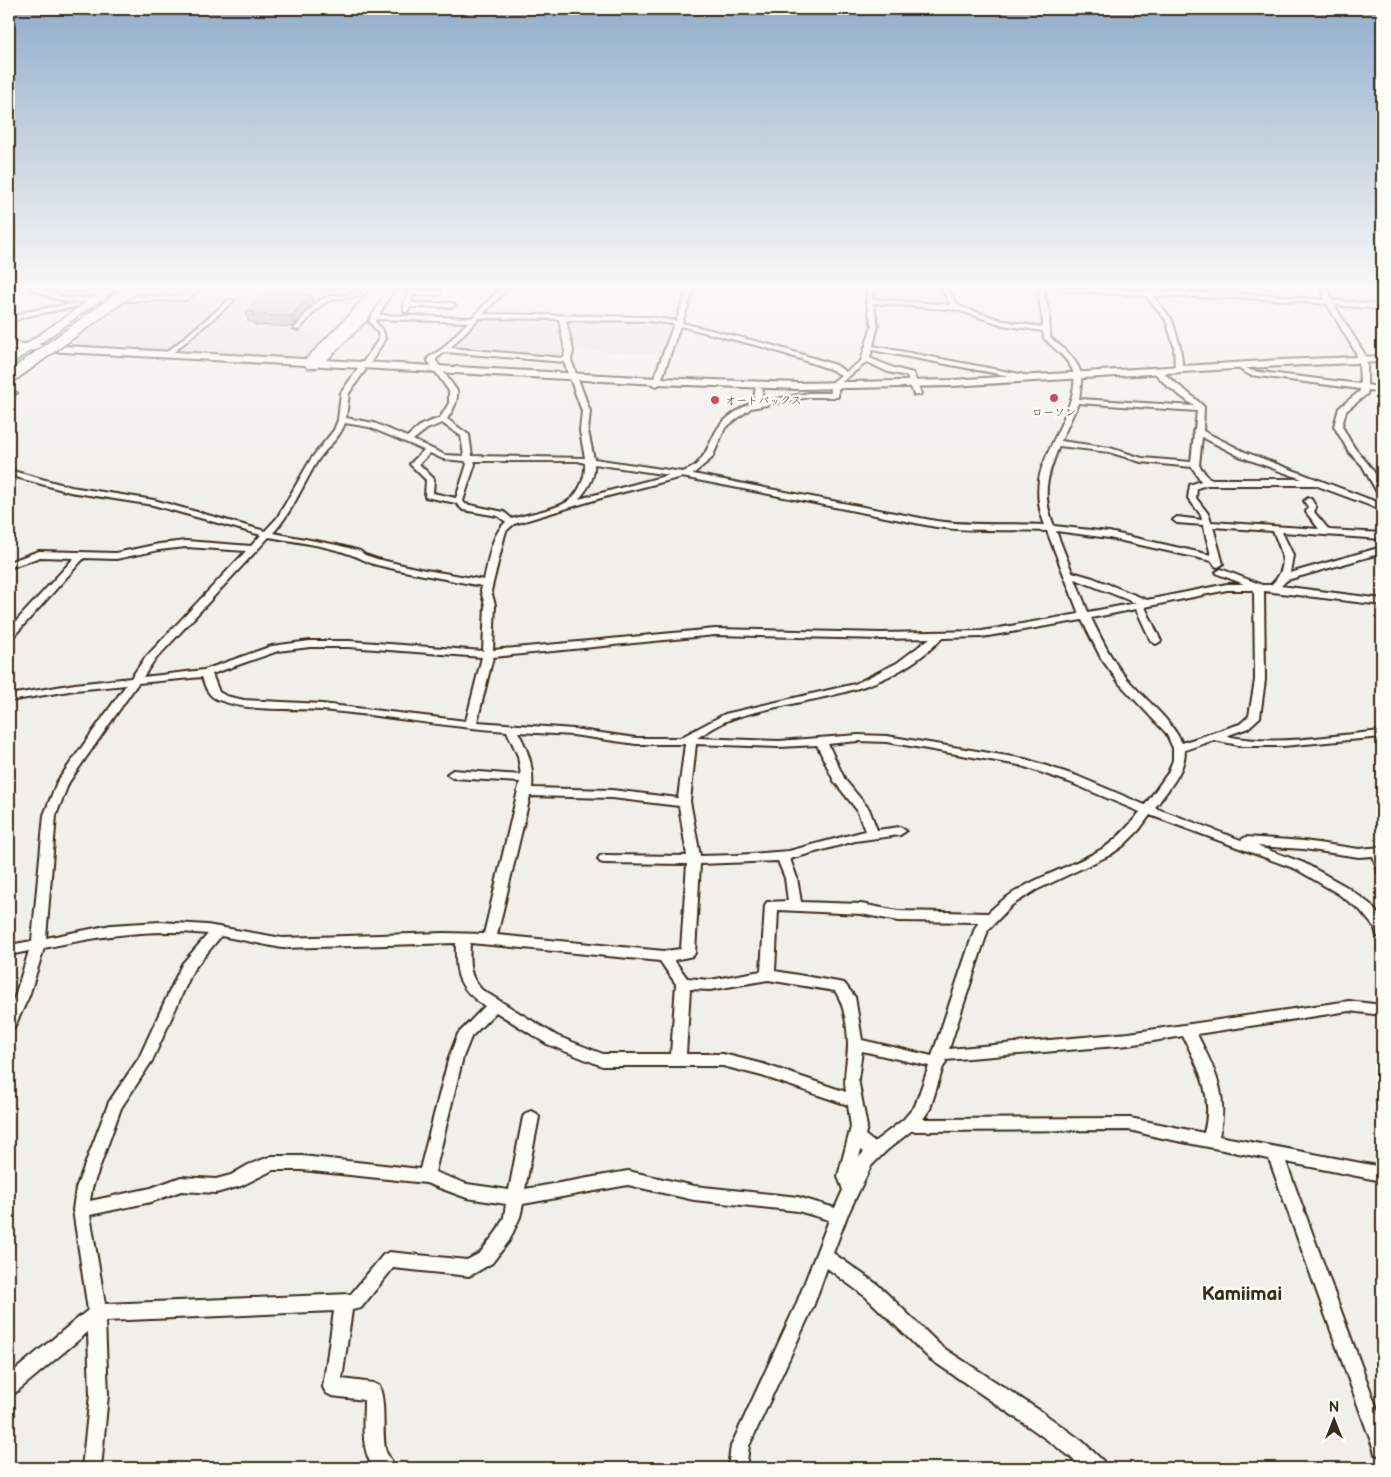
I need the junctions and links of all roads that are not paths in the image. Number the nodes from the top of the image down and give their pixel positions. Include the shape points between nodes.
1 (33, 357) edge
2 (36, 357) edge
3 (36, 357) edge
4 (47, 357) edge
5 (192, 357) edge
6 (215, 357) edge
7 (318, 357) edge
8 (319, 357) edge
9 (370, 357) edge
10 (434, 357) edge
11 (529, 357) edge
12 (568, 357) edge
13 (667, 357) edge
14 (802, 357) edge
15 (924, 357) edge
16 (1067, 357) edge
17 (1178, 357) edge
18 (1360, 357) edge
19 (866, 359) joint
20 (32, 360) junction
21 (567, 360) junction
22 (1362, 361) junction
23 (1382, 361) edge
24 (313, 363) junction
25 (363, 367) junction
26 (1179, 369) junction
27 (1242, 369) junction
28 (438, 371) junction
29 (994, 371) junction
30 (1159, 372) junction
31 (9, 374) edge
32 (846, 375) junction
33 (9, 378) edge
34 (573, 378) junction
35 (1030, 378) junction
36 (1078, 378) junction
37 (990, 381) junction
38 (657, 383) junction
39 (834, 388) junction
40 (1365, 388) junction
41 (759, 389) junction
42 (915, 389) junction
43 (1382, 390) edge
44 (10, 391) edge
45 (1075, 401) junction
46 (757, 403) junction
47 (1201, 409) junction
48 (342, 420) junction
49 (443, 420) junction
50 (1197, 431) junction
51 (409, 439) junction
52 (1056, 443) junction
53 (429, 449) junction
54 (469, 460) junction
55 (589, 461) junction
56 (1195, 465) junction
57 (9, 472) edge
58 (683, 475) junction
59 (1206, 482) junction
60 (1318, 482) junction
61 (1382, 494) edge
62 (459, 501) junction
63 (1308, 501) dead end
64 (569, 505) junction
65 (1382, 507) edge
66 (1177, 520) dead end
67 (511, 522) junction
68 (1207, 523) junction
69 (1050, 528) junction
70 (1276, 529) junction
71 (1326, 532) junction
72 (267, 534) junction
73 (1382, 536) edge
74 (252, 548) junction
75 (1382, 550) edge
76 (81, 556) junction
77 (1217, 559) junction
78 (9, 565) edge
79 (1222, 572) junction
80 (1070, 574) junction
81 (1284, 578) junction
82 (488, 584) junction
83 (1259, 586) junction
84 (1227, 587) junction
85 (1273, 588) junction
86 (1382, 602) edge
87 (1142, 604) junction
88 (1085, 616) junction
89 (9, 635) edge
90 (938, 636) junction
91 (1156, 641) dead end
92 (488, 654) junction
93 (206, 673) junction
94 (134, 680) junction
95 (9, 698) edge
96 (471, 726) junction
97 (511, 728) junction
98 (1382, 734) edge
99 (1215, 737) junction
100 (687, 741) junction
101 (821, 741) junction
102 (1179, 748) junction
103 (454, 774) dead end
104 (527, 779) junction
105 (525, 792) junction
106 (684, 803) junction
107 (1147, 810) junction
108 (900, 831) dead end
109 (872, 833) junction
110 (1226, 839) junction
111 (1380, 851) edge
112 (782, 856) junction
113 (604, 859) dead end
114 (694, 859) junction
115 (1382, 869) edge
116 (795, 906) junction
117 (990, 918) junction
118 (1382, 928) edge
119 (218, 931) junction
120 (463, 938) junction
121 (488, 939) junction
122 (38, 945) junction
123 (9, 950) edge
124 (664, 956) junction
125 (768, 975) junction
126 (683, 983) junction
127 (494, 1005) junction
128 (1382, 1010) edge
129 (9, 1024) edge
130 (1188, 1031) junction
131 (855, 1044) junction
132 (940, 1059) junction
133 (678, 1060) junction
134 (854, 1101) junction
135 (531, 1117) dead end
136 (908, 1125) junction
137 (856, 1138) junction
138 (1210, 1141) junction
139 (875, 1151) junction
140 (1274, 1153) junction
141 (1382, 1174) edge
142 (426, 1176) junction
143 (851, 1190) junction
144 (516, 1198) junction
145 (81, 1210) junction
146 (839, 1216) junction
147 (824, 1256) junction
148 (344, 1303) junction
149 (97, 1313) junction
150 (9, 1387) edge
151 (1382, 1447) edge
152 (92, 1468) edge
153 (386, 1468) edge
154 (737, 1468) edge
155 (1096, 1468) edge

1 - 31 highway, bridge
2 - 20 highway, bridge
3 - 20 highway, bridge
4 - 44 highway
5 - 24 main road
6 - 24 main road
7 - 24 highway
8 - 24 highway
9 - 25 street
10 - 28 street via 432,361
11 - 21 street
12 - 21 street
13 - 38 street
14 - 32 street
15 - 29 street
16 - 36 street
17 - 26 street
18 - 22 street
19 - 32 street
19 - 42 street via 910,375
20 - 33 highway, bridge
21 - 34 street
22 - 23 main road
22 - 26 main road
22 - 27 main road
22 - 40 street
24 - 25 main road
25 - 28 main road
25 - 48 street via 345,393
26 - 30 main road
27 - 30 main road
27 - 40 street via 1250,373
28 - 34 main road
28 - 49 street via 454,396
29 - 35 street
29 - 37 street via 987,377
30 - 36 main road
30 - 47 street
32 - 39 street via 834,384
34 - 38 main road
34 - 55 street via 586,411 584,431
35 - 36 main road
35 - 37 main road
36 - 42 main road
36 - 45 street
37 - 42 main road
38 - 39 main road
38 - 41 main road
39 - 41 main road
39 - 42 main road
39 - 46 street via 835,395 810,395
40 - 43 street
40 - 61 street via 1342,410 1338,426
41 - 46 street
45 - 47 street
45 - 52 street
46 - 58 street via 722,427 709,456
47 - 50 street
48 - 51 street via 371,425
48 - 72 street via 338,431 315,459 288,508
49 - 51 street via 424,427
49 - 54 street via 466,435
50 - 56 street
50 - 60 street via 1242,454
51 - 53 street
52 - 56 street via 1110,450 1141,460
52 - 69 street via 1042,485
53 - 54 street via 443,457
53 - 62 street via 414,464 430,479 428,495
54 - 55 street
54 - 62 street via 471,464
55 - 58 street
55 - 64 street via 589,480
56 - 59 street
57 - 72 street via 70,489 154,503
58 - 64 street
58 - 69 street via 936,524
59 - 60 street
59 - 68 street via 1193,487 1192,498
60 - 65 street
62 - 67 street via 466,508 501,514
63 - 71 street via 1312,507 1310,512
64 - 67 street
66 - 68 street
67 - 82 street via 499,538
68 - 70 street
68 - 77 street
69 - 77 street via 1109,535
69 - 80 street
70 - 71 street
70 - 81 street via 1288,555
71 - 73 street
72 - 74 street
72 - 82 street via 334,547 420,572
74 - 76 street via 179,545 116,556
74 - 94 street
75 - 81 street
76 - 78 street via 39,554
76 - 89 street
77 - 79 street
79 - 83 street
79 - 84 street
80 - 87 street
80 - 88 street
81 - 85 street
82 - 92 street
83 - 84 street
83 - 85 street
83 - 99 street via 1260,680 1254,716 1244,726
84 - 87 street
85 - 86 street
87 - 88 street
87 - 91 street
88 - 90 street via 982,634
88 - 102 street via 1112,667 1171,732
90 - 92 street via 715,632
90 - 100 street via 926,649 872,681 729,716
92 - 93 street via 310,644 276,648
92 - 96 street
93 - 94 street
93 - 96 street via 215,694 232,701 322,707
94 - 95 street
94 - 122 street via 55,798 50,815
96 - 97 street
97 - 100 street via 636,741
97 - 104 street via 525,754
98 - 99 street via 1283,743 1243,743
99 - 102 street
100 - 101 street via 779,744
100 - 106 street
101 - 107 street via 887,739 1021,762 1073,779
101 - 109 street via 840,781 863,809
102 - 107 street via 1174,773
103 - 104 street
104 - 105 street
105 - 106 street via 612,794
105 - 121 street
106 - 114 street
107 - 110 street
107 - 117 street via 1135,827 1106,852 1031,887 1007,902
108 - 109 street
109 - 112 street
110 - 111 street via 1359,853
110 - 118 street via 1284,859 1322,877 1365,906
111 - 115 street
112 - 114 street
112 - 116 street via 791,878
113 - 114 street
114 - 124 street via 688,954
116 - 117 street via 861,909 898,916
116 - 125 street via 772,906
117 - 132 street via 982,928 972,954
119 - 120 street via 257,941 282,943
119 - 122 street via 125,928
119 - 145 street via 187,968 145,1061 114,1106 84,1188
120 - 121 street
120 - 127 street via 462,964 466,982
121 - 124 street
122 - 123 street
122 - 129 street via 22,996
124 - 126 street
125 - 126 street via 710,985
125 - 131 street via 839,987 848,997
126 - 133 street
127 - 133 street via 552,1040 602,1060
127 - 142 street via 465,1034 459,1049
128 - 130 street via 1349,1006
130 - 132 street
130 - 138 street via 1215,1098
131 - 132 street
131 - 134 street via 851,1079
132 - 136 street via 922,1109
133 - 134 street via 723,1060
134 - 137 street via 859,1127
135 - 144 street
136 - 138 street via 1130,1124
136 - 139 street
137 - 139 street
137 - 143 street via 846,1176
138 - 140 street
139 - 143 street via 865,1161
140 - 141 street
140 - 151 street
142 - 144 street via 467,1191
142 - 145 street via 302,1163 272,1163 226,1184 181,1184 151,1195
143 - 146 street
144 - 146 street via 628,1178 694,1193 798,1204
144 - 148 street via 503,1236 486,1258 469,1268 388,1260 355,1302
145 - 149 street
146 - 147 street
147 - 154 street via 740,1446
147 - 155 street via 872,1291 936,1353 1036,1419
148 - 149 street
148 - 153 street via 332,1387 373,1392 376,1455
149 - 150 street
149 - 152 street via 99,1395

